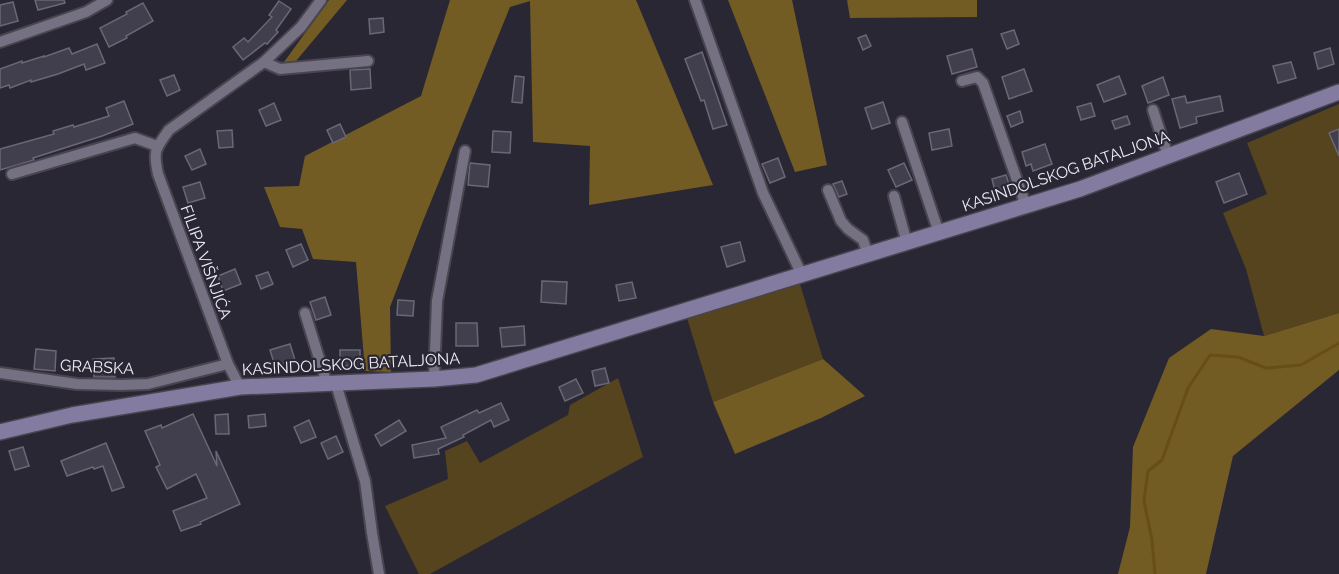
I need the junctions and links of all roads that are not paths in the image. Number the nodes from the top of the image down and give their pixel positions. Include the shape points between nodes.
1 (107, 0) edge
2 (321, 0) edge
3 (695, 0) edge
4 (0, 42) edge
5 (264, 62) junction
6 (368, 62) dead end
7 (962, 81) dead end
8 (1339, 92) edge
9 (1153, 110) dead end
10 (902, 122) dead end
11 (157, 146) junction
12 (465, 151) dead end
13 (1168, 156) junction
14 (12, 174) dead end
15 (828, 190) dead end
16 (894, 196) dead end
17 (1026, 206) junction
18 (939, 233) junction
19 (907, 243) junction
20 (868, 255) junction
21 (802, 275) junction
22 (305, 313) dead end
23 (228, 364) junction
24 (0, 373) edge
25 (434, 379) junction
26 (331, 384) junction
27 (240, 387) junction
28 (0, 432) edge
29 (379, 574) edge

1 - 4 street via 86,12
2 - 5 street via 301,27
3 - 21 street via 764,193
5 - 6 street via 280,69
5 - 11 street via 169,130
7 - 17 street via 977,77 983,83
8 - 13 street, KASINDOLSKOG BATALJONA
9 - 13 street
10 - 18 street
11 - 14 street via 135,138
11 - 23 street, FILIPA VIŠNJIĆA via 154,157 158,174
12 - 25 street via 437,301
13 - 17 street, KASINDOLSKOG BATALJONA
15 - 20 street via 841,221 863,240
16 - 19 street
17 - 18 street, KASINDOLSKOG BATALJONA
18 - 19 street, KASINDOLSKOG BATALJONA
19 - 20 street, KASINDOLSKOG BATALJONA
20 - 21 street, KASINDOLSKOG BATALJONA
21 - 25 street, KASINDOLSKOG BATALJONA via 476,375
22 - 26 street
23 - 24 street, GRABSKA via 148,384 121,386
23 - 27 street, FILIPA VIŠNJIĆA
25 - 26 street, KASINDOLSKOG BATALJONA
26 - 27 street, KASINDOLSKOG BATALJONA
26 - 29 street via 365,481
27 - 28 street, KASINDOLSKOG BATALJONA via 72,415

